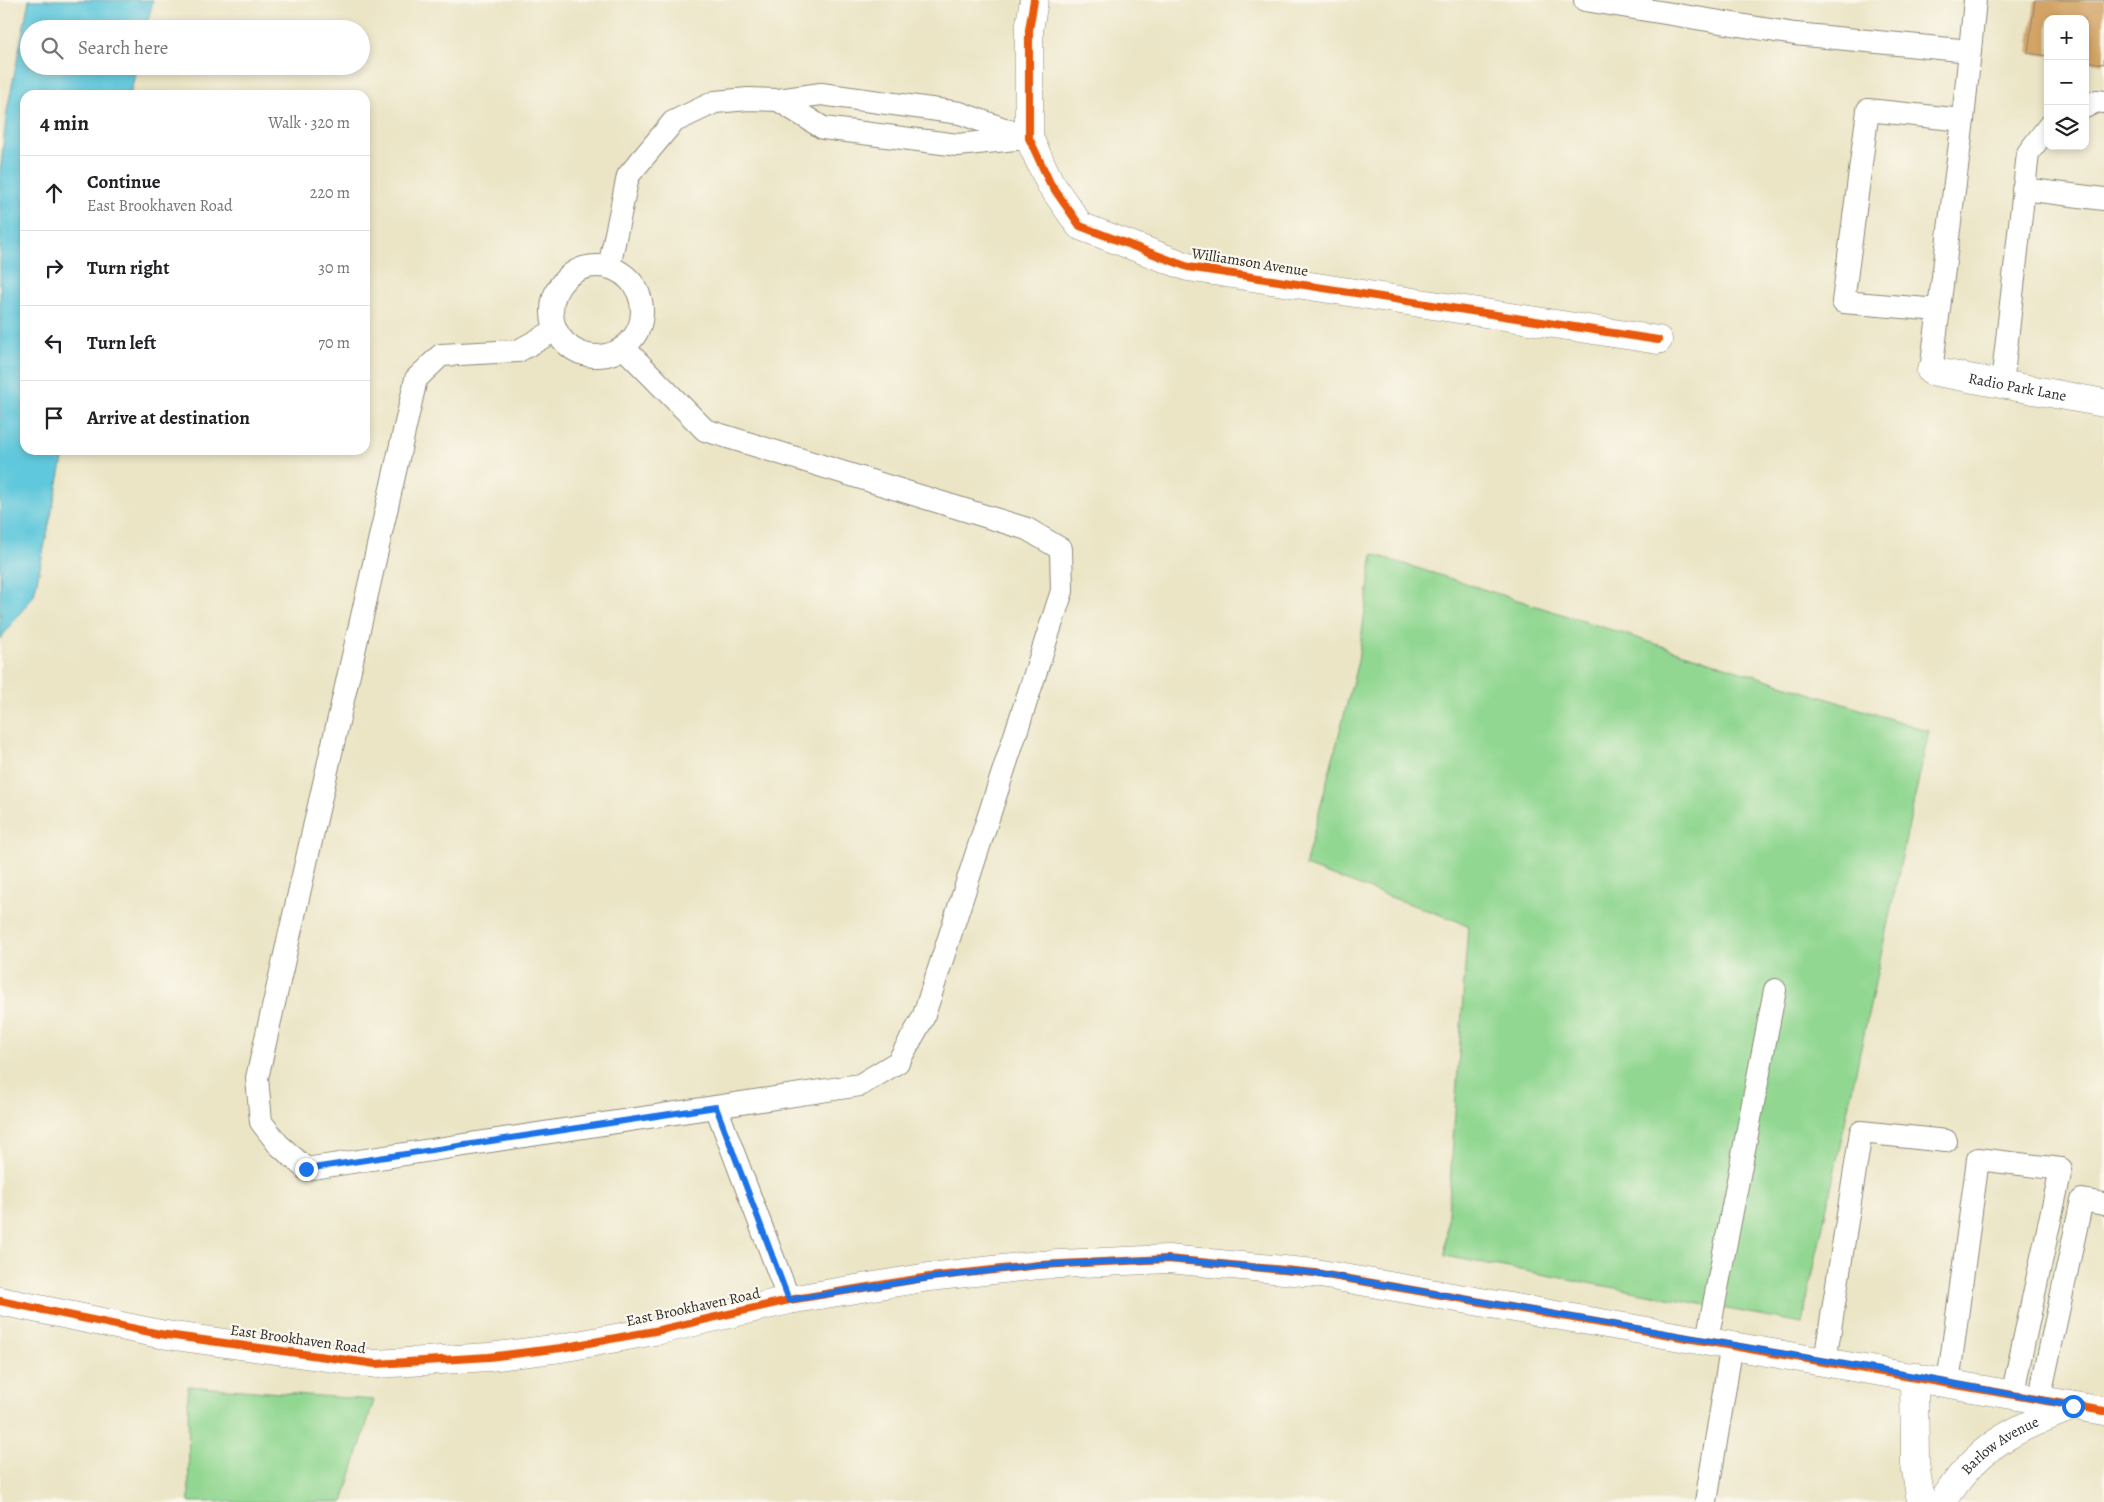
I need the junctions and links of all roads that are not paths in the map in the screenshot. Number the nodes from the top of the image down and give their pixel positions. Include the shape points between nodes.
1 (1034, 0) edge
2 (1585, 0) edge
3 (1975, 0) edge
4 (1970, 52) junction
5 (778, 100) junction
6 (2104, 102) edge
7 (2089, 105) edge
8 (1963, 120) junction
9 (2044, 132) edge
10 (1029, 138) junction
11 (2023, 190) junction
12 (2104, 199) edge
13 (609, 267) junction
14 (1939, 310) junction
15 (556, 330) junction
16 (1658, 340) dead end
17 (624, 348) junction
18 (1931, 371) joint
19 (2002, 384) junction
20 (2104, 403) edge
21 (1775, 990) dead end
22 (716, 1107) junction
23 (1946, 1141) dead end
24 (2104, 1204) edge
25 (789, 1300) junction
26 (0, 1301) edge
27 (1720, 1342) junction
28 (1825, 1361) junction
29 (1914, 1376) junction
30 (1948, 1384) junction
31 (2025, 1398) junction
32 (2073, 1406) junction
33 (2104, 1411) edge
34 (1706, 1502) edge
35 (1921, 1502) edge
36 (1943, 1502) edge

1 - 10 street, Williamson Avenue via 1029,30
2 - 4 lane via 1795,34
3 - 4 lane
4 - 8 lane
5 - 10 lane via 821,94 960,113
5 - 10 lane via 823,128 958,145
5 - 13 lane via 715,102 672,122 628,176
6 - 7 lane
8 - 14 lane
8 - 14 lane via 1868,110 1843,302
9 - 11 lane via 2028,153
10 - 16 street, Williamson Avenue via 1050,184 1080,226 1188,267
11 - 12 lane
11 - 19 lane
13 - 15 lane via 589,267 570,275 557,290 552,310
13 - 17 lane via 627,277 638,293 642,313 638,333
14 - 18 lane
15 - 17 lane via 567,346 586,356 606,356
15 - 22 lane via 518,350 441,355 416,379 257,1078 261,1122 278,1144 306,1169
17 - 22 lane via 705,430 1027,529 1061,549 1062,591 923,1018 898,1062 860,1086
18 - 19 street, Radio Park Lane
19 - 20 street, Radio Park Lane
21 - 27 lane
22 - 25 lane
23 - 28 lane via 1861,1132
24 - 31 lane via 2082,1200
25 - 26 street, East Brookhaven Road via 660,1330 561,1348 489,1357 376,1364 160,1334
25 - 27 street, East Brookhaven Road via 1039,1265 1168,1259 1315,1273
27 - 28 street, East Brookhaven Road
27 - 34 lane
28 - 29 street, East Brookhaven Road
29 - 30 street, East Brookhaven Road
29 - 35 street via 1915,1464
30 - 31 street, East Brookhaven Road
30 - 31 lane via 1978,1159 2061,1168
31 - 32 street, East Brookhaven Road
32 - 33 street, East Brookhaven Road
32 - 36 street, Barlow Avenue via 2026,1424 1992,1444 1958,1478

